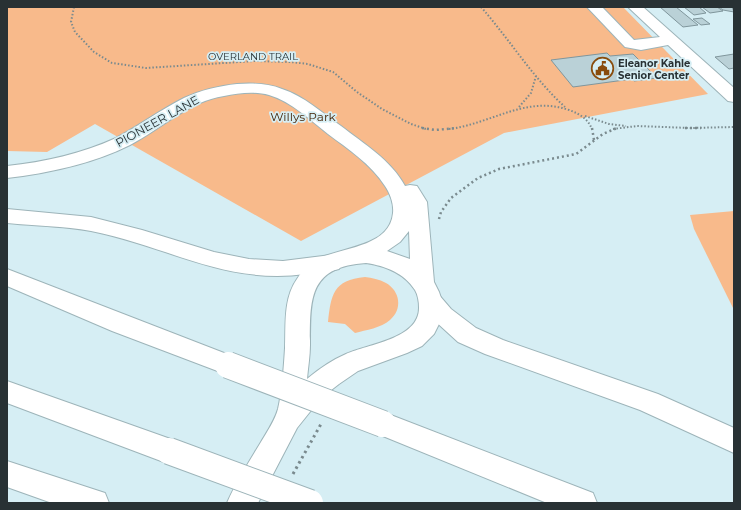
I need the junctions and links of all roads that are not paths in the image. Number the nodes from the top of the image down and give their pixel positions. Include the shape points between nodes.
1 (594, 7) edge
2 (635, 7) edge
3 (672, 40) junction
4 (734, 97) edge
5 (381, 166) junction
6 (7, 172) edge
7 (7, 216) edge
8 (354, 256) junction
9 (331, 263) junction
10 (7, 277) edge
11 (427, 292) junction
12 (7, 392) edge
13 (291, 414) junction
14 (734, 441) edge
15 (7, 474) edge
16 (94, 503) edge
17 (242, 503) edge
18 (310, 503) edge
19 (582, 503) edge

1 - 3 main road via 630,44 641,45
2 - 3 main road
3 - 4 main road
5 - 6 main road, PIONEER LANE via 298,103 276,92 251,88 204,95 124,140 80,159 44,168
5 - 8 main road, PIONEER LANE via 394,183 402,200 404,214 400,228 383,243
5 - 11 main road, PIONEER LANE via 396,174 408,186 416,202
7 - 9 main road via 91,224 213,260 250,267 283,269
8 - 9 main road
8 - 11 main road via 376,256 397,262 407,267
9 - 13 main road via 311,277 300,297
10 - 19 main road, bridge via 121,324
11 - 13 main road, PIONEER LANE via 431,311 429,320 415,337 405,344 368,356 337,371 320,383
11 - 14 main road via 443,315 467,336 649,402
12 - 18 main road, bridge
13 - 17 main road
15 - 16 main road

